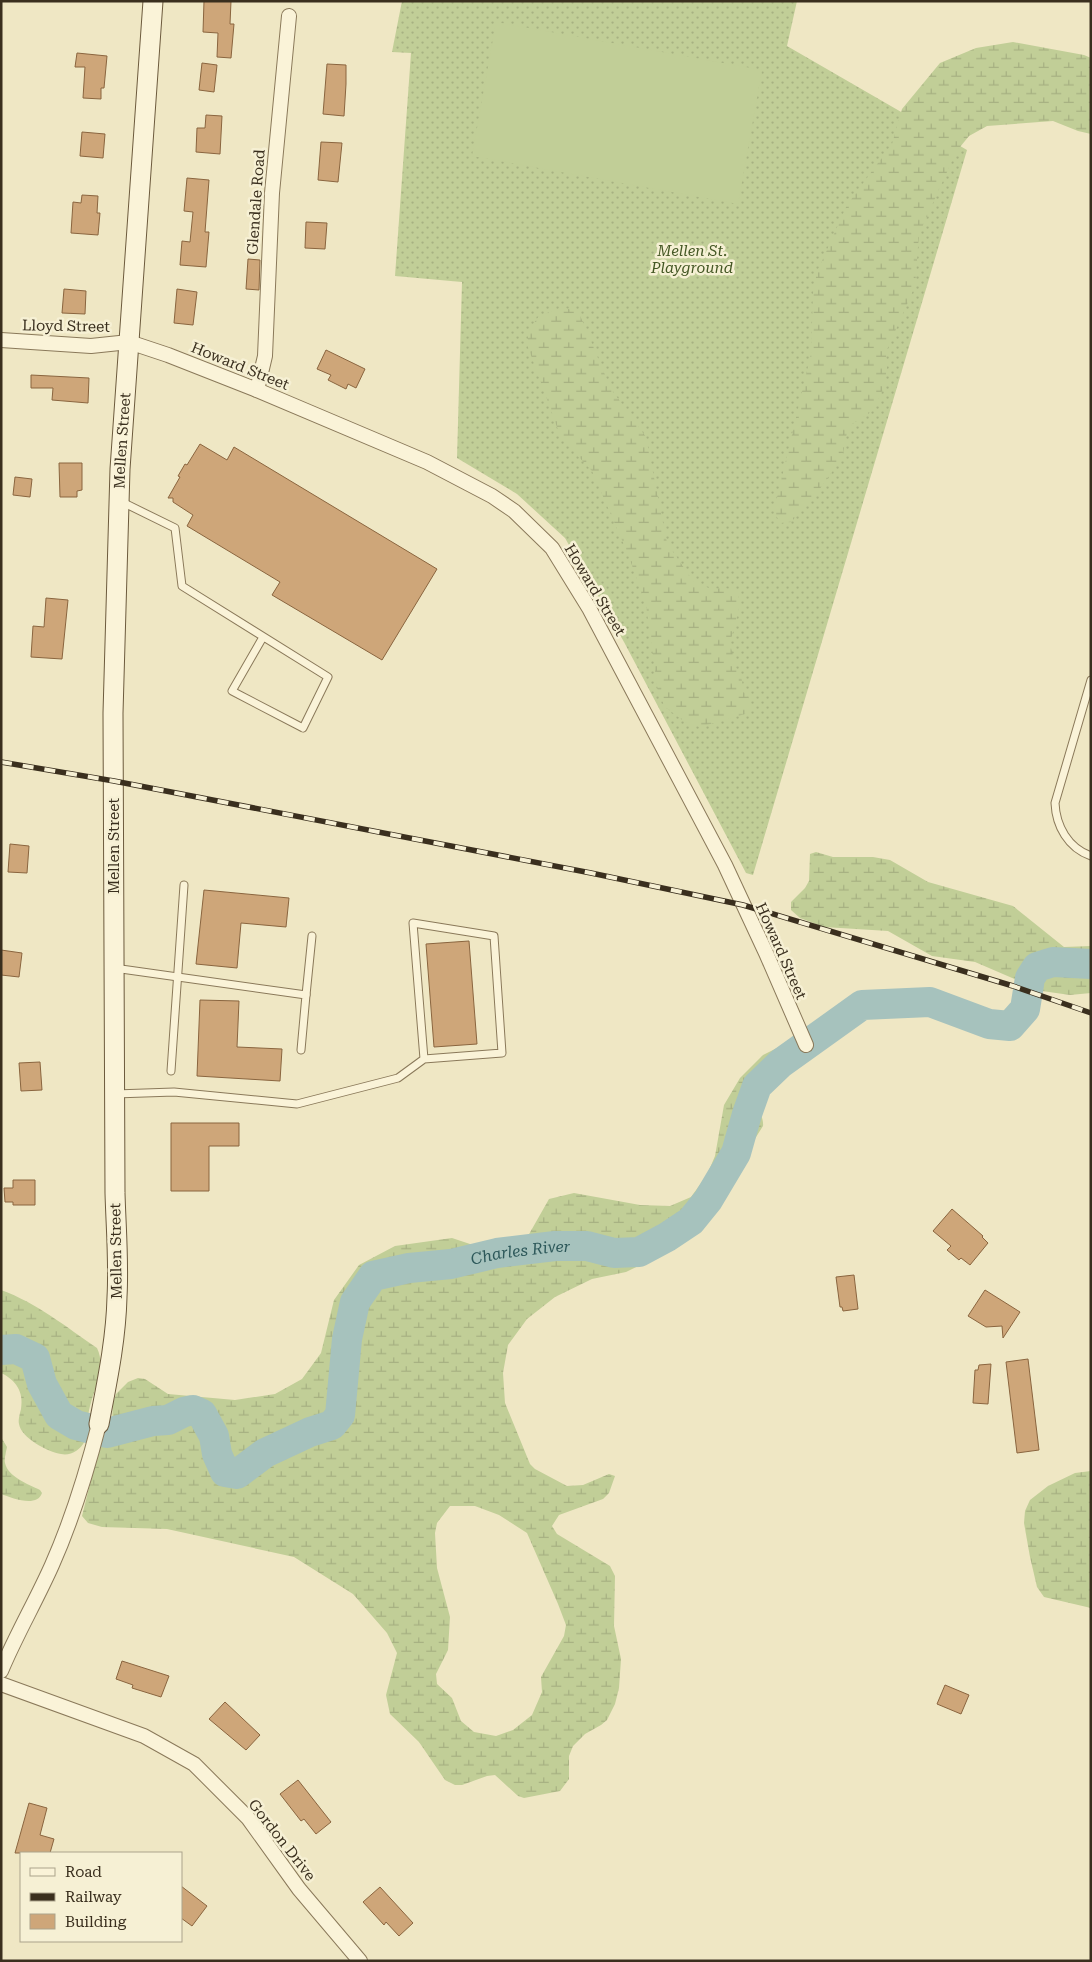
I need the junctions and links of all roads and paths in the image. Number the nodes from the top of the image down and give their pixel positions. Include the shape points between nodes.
1 (153, 1) edge
2 (288, 16) dead end
3 (1, 340) edge
4 (129, 342) junction
5 (257, 390) junction
6 (119, 500) junction
7 (263, 637) junction
8 (1091, 680) edge
9 (1091, 856) edge
10 (184, 885) dead end
11 (312, 936) dead end
12 (114, 968) junction
13 (176, 977) junction
14 (306, 995) junction
15 (806, 1045) dead end
16 (301, 1050) dead end
17 (424, 1059) junction
18 (171, 1071) dead end
19 (115, 1094) junction
20 (97, 1431) joint
21 (1, 1671) edge
22 (1, 1684) edge
23 (360, 1961) edge

1 - 4 street, Mellen Street
2 - 5 street, Glendale Road via 272,193 264,356
3 - 4 street, Lloyd Street via 91,346
4 - 5 street, Howard Street
4 - 6 street, Mellen Street
5 - 15 street, Howard Street via 427,462 492,496 514,511 552,548 589,608 699,814
6 - 7 lane via 175,528 182,586
6 - 12 street, Mellen Street via 114,713
7 - 7 lane via 328,677 303,728 232,691
8 - 9 lane via 1055,803 1062,831 1073,846
10 - 13 lane
11 - 14 lane
12 - 13 lane
12 - 19 street, Mellen Street
13 - 14 lane
13 - 18 lane
14 - 16 lane
17 - 17 lane via 413,923 494,936 502,1053
17 - 19 lane via 398,1078 297,1104 174,1092
19 - 20 street, Mellen Street via 117,1299 111,1356
20 - 21 street, Mellen Street via 53,1564
22 - 23 street, Gordon Drive via 144,1736 194,1764 248,1818 299,1889

